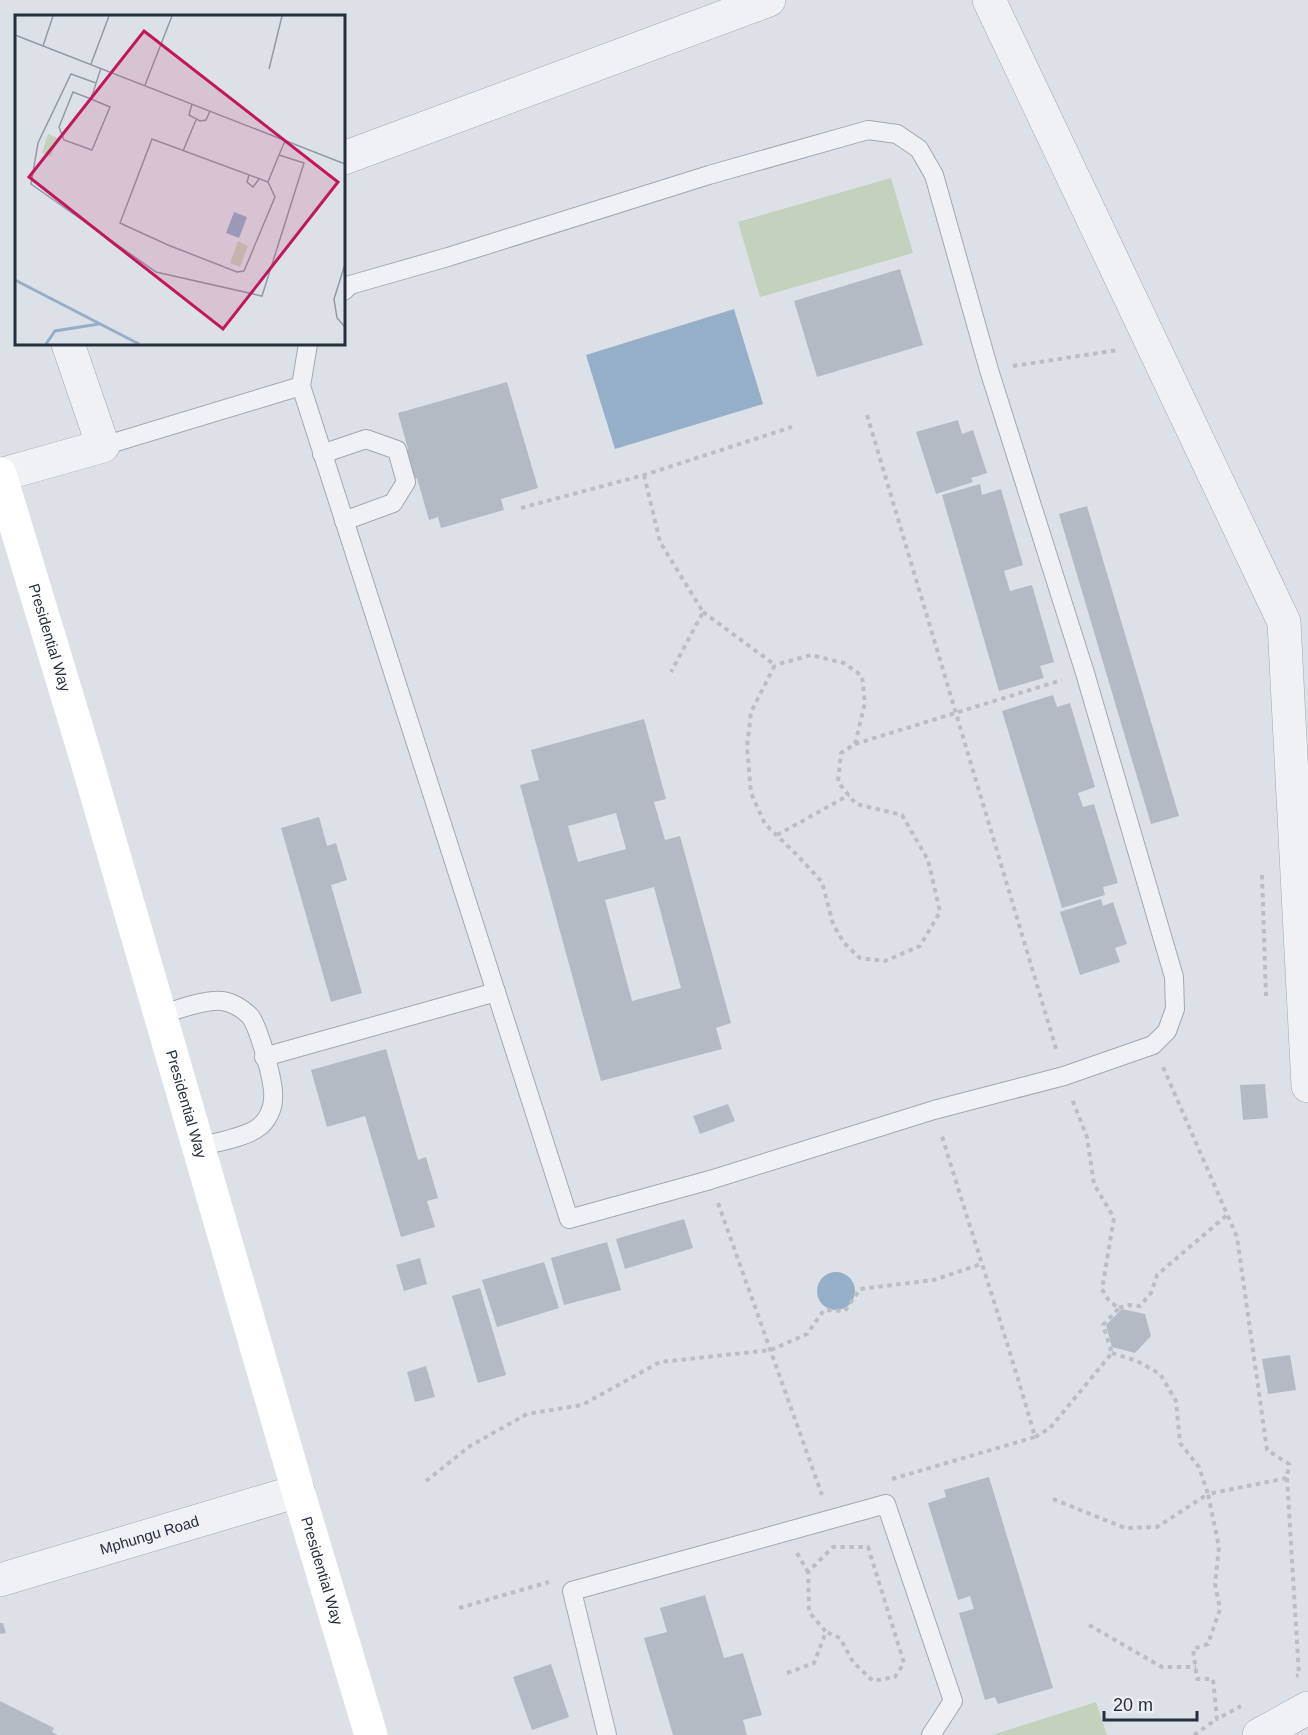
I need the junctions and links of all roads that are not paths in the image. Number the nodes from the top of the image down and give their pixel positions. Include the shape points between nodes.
1 (769, 0) edge
2 (989, 0) edge
3 (345, 158) edge
4 (345, 290) edge
5 (68, 345) edge
6 (308, 345) edge
7 (300, 386) junction
8 (103, 446) junction
9 (322, 454) junction
10 (0, 475) edge
11 (344, 521) junction
12 (496, 992) junction
13 (160, 1015) junction
14 (264, 1057) junction
15 (1308, 1086) edge
16 (198, 1147) junction
17 (298, 1491) junction
18 (0, 1580) edge
19 (1308, 1708) edge
20 (371, 1735) edge
21 (606, 1735) edge
22 (931, 1735) edge
23 (1259, 1735) edge

1 - 3 street
2 - 15 street via 1284,622
4 - 12 lane via 350,285 868,130 897,135 919,149 934,175 989,370 1085,673 1174,977 1175,1009 1167,1031 1153,1045 1064,1076 934,1110 569,1219
5 - 8 street
6 - 7 lane
7 - 8 lane
7 - 9 lane
8 - 10 street
9 - 11 lane
9 - 11 lane via 366,439 397,450 406,482 393,504
10 - 13 main road, Presidential Way
11 - 12 lane
12 - 14 lane
13 - 14 lane via 207,1002 237,1006 256,1029
13 - 16 main road, Presidential Way
14 - 16 lane via 272,1085 269,1115 259,1127 245,1134
16 - 17 main road, Presidential Way
17 - 18 street, Mphungu Road
17 - 20 main road, Presidential Way
19 - 23 street
21 - 22 lane via 572,1591 886,1504 953,1701

